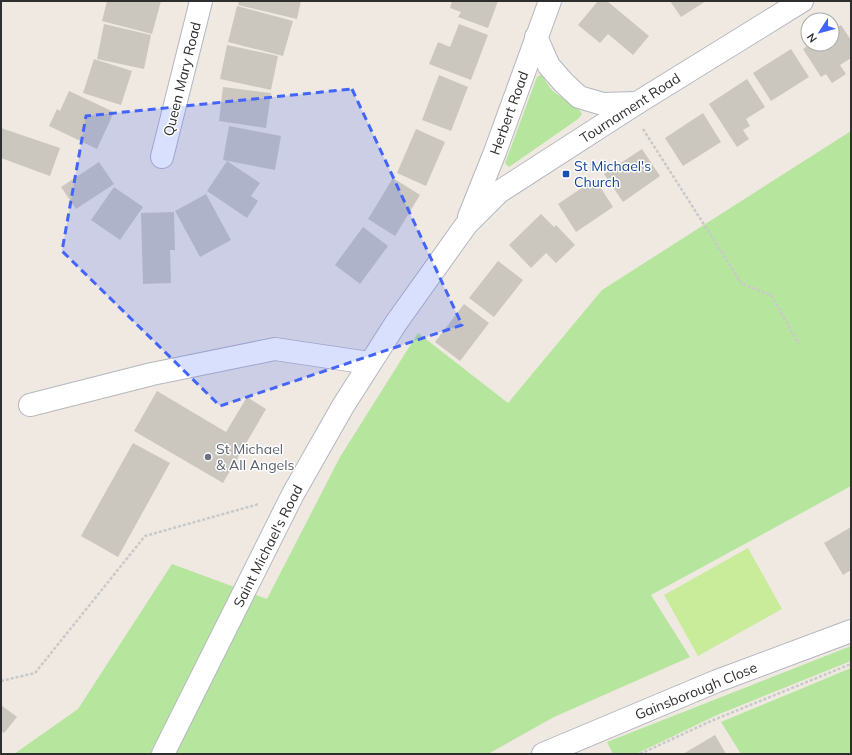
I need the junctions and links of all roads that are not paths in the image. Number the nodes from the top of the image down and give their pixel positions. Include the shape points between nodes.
1 (201, 1) edge
2 (550, 1) edge
3 (802, 1) edge
4 (536, 37) junction
5 (633, 106) junction
6 (162, 157) dead end
7 (466, 225) junction
8 (369, 363) junction
9 (30, 405) dead end
10 (851, 631) edge
11 (163, 754) edge
12 (543, 754) edge

1 - 6 street, Queen Mary Road
2 - 4 street, Herbert Road
3 - 5 street, Tournament Road
4 - 5 street via 549,66 580,97 603,104
4 - 7 street, Herbert Road
5 - 7 street, Tournament Road via 499,192
7 - 8 street, Saint Michael's Road
8 - 9 street via 276,349 152,374
8 - 11 street, Saint Michael's Road via 293,494
10 - 12 street, Gainsborough Close via 717,681

